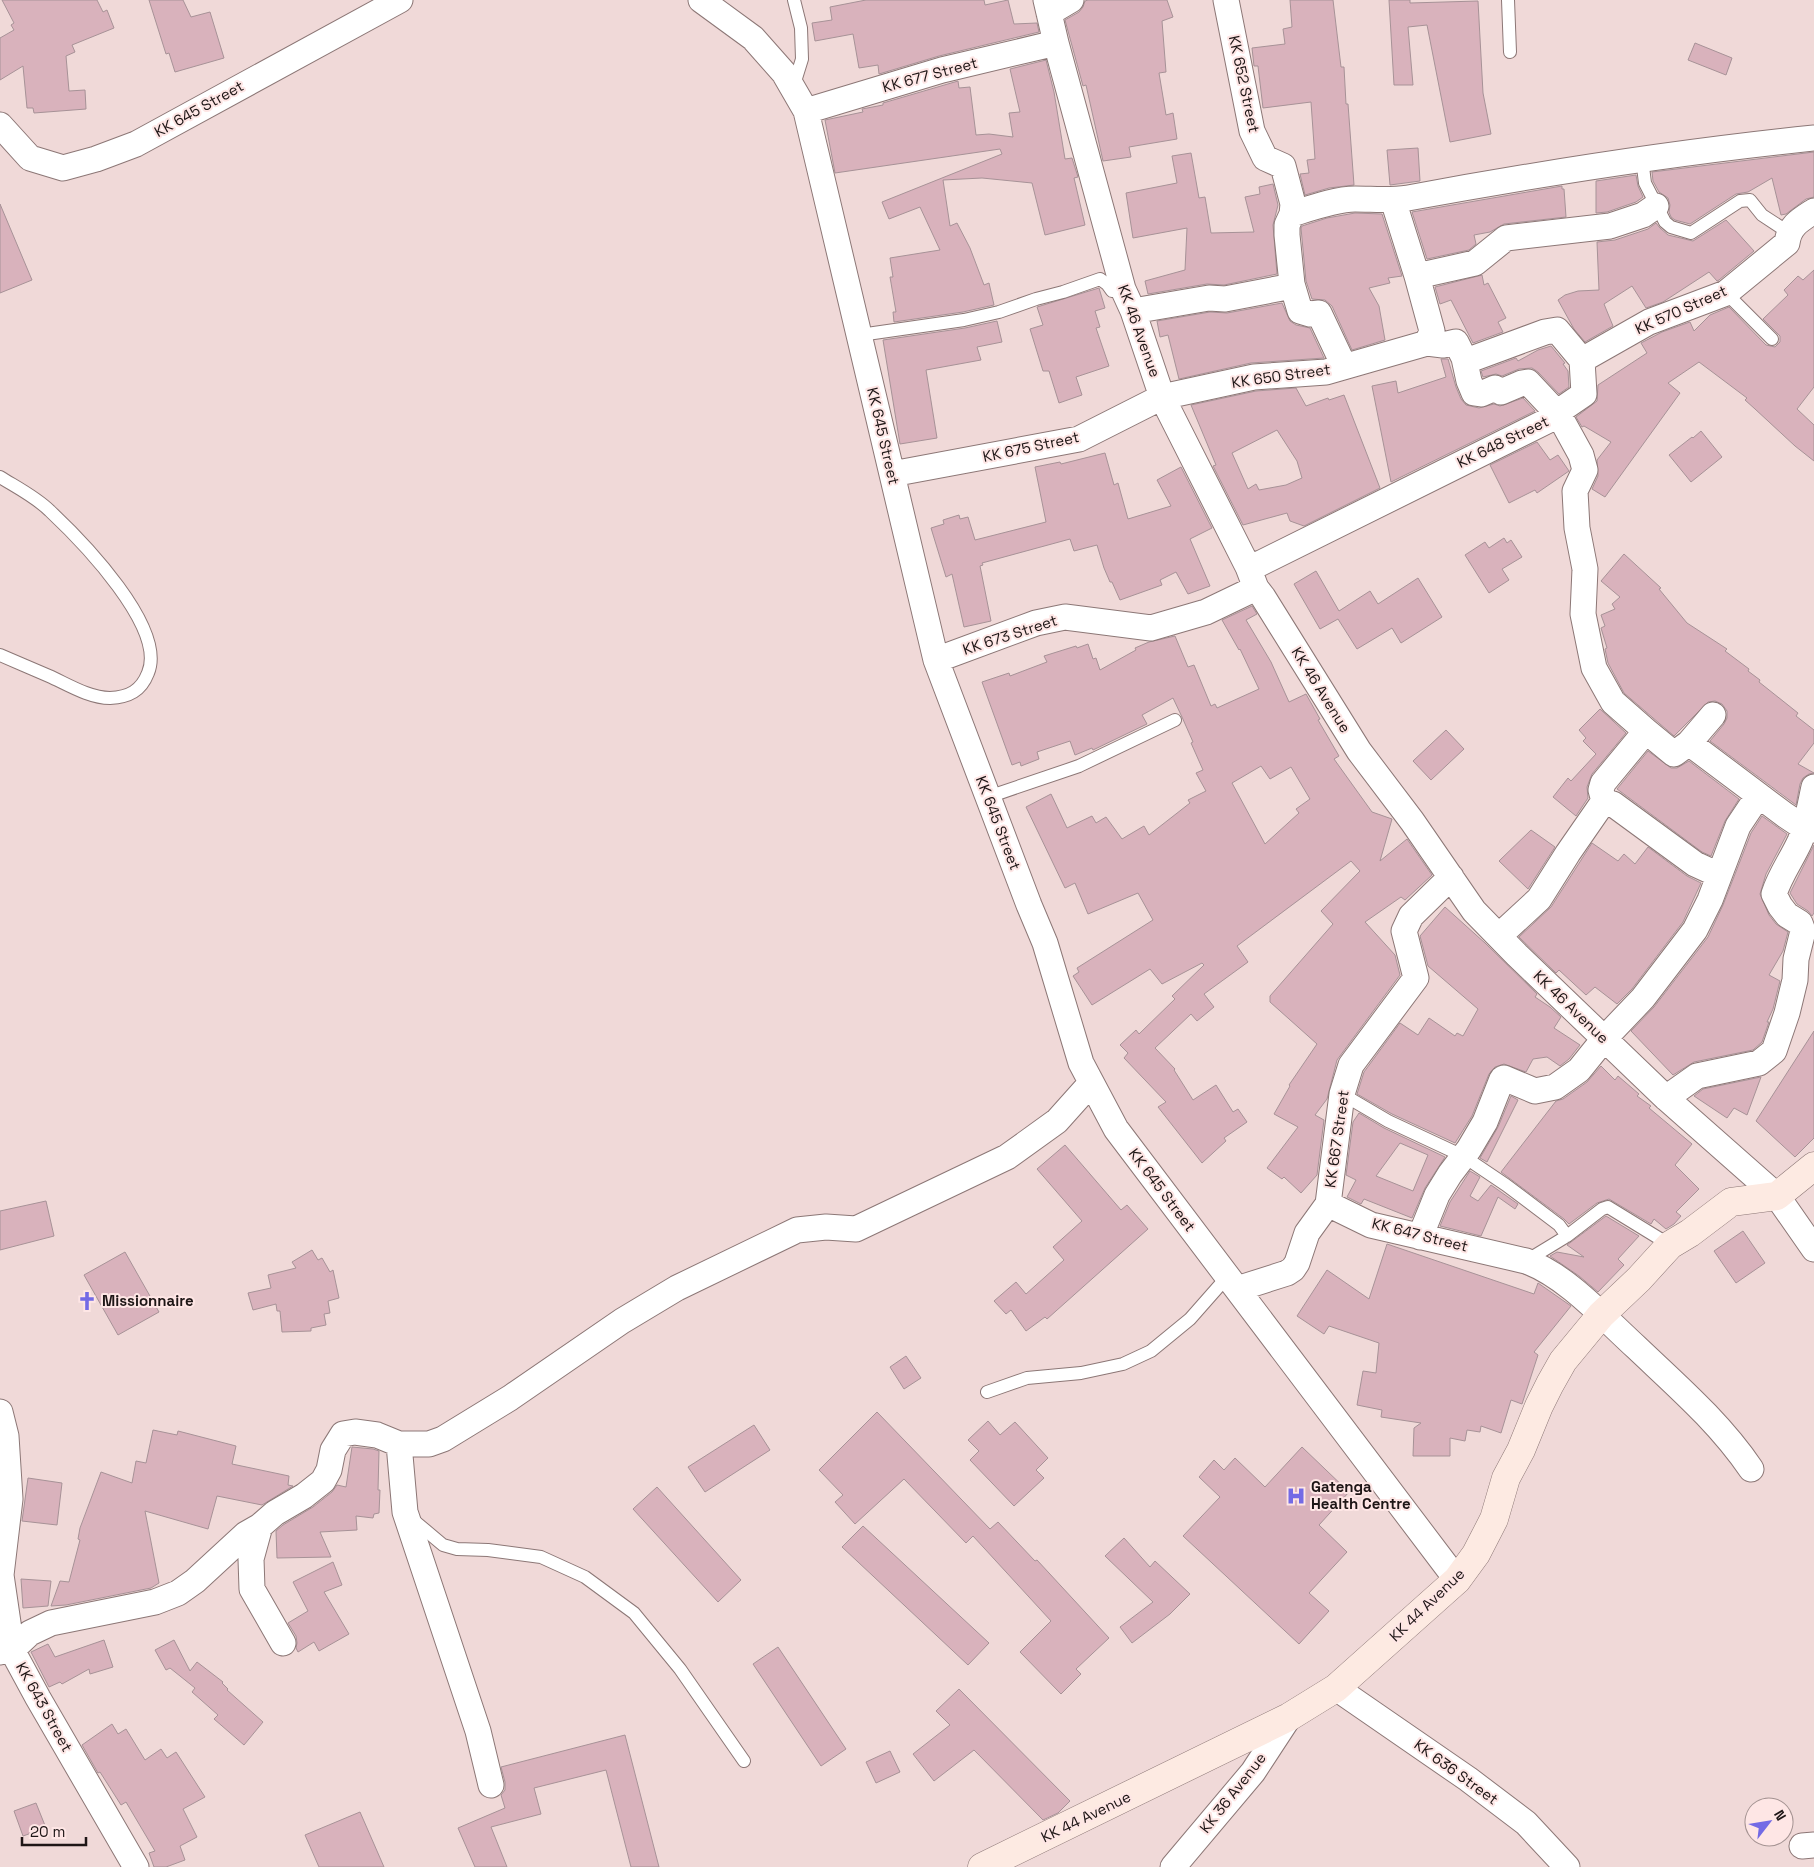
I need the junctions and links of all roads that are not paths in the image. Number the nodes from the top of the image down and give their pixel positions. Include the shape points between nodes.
1 (400, 0) edge
2 (702, 0) edge
3 (794, 0) edge
4 (1071, 0) edge
5 (1226, 0) edge
6 (1508, 0) edge
7 (1048, 7) edge
8 (1056, 43) junction
9 (1510, 52) dead end
10 (793, 88) junction
11 (806, 110) junction
12 (0, 125) edge
13 (1814, 138) edge
14 (1642, 159) junction
15 (1393, 200) junction
16 (1656, 206) junction
17 (1814, 211) edge
18 (1292, 214) junction
19 (1788, 232) junction
20 (1417, 276) junction
21 (1292, 284) junction
22 (1123, 289) junction
23 (1726, 293) junction
24 (1132, 311) junction
25 (860, 334) junction
26 (1772, 339) dead end
27 (1427, 343) junction
28 (1464, 358) junction
29 (1582, 360) junction
30 (1344, 366) junction
31 (1162, 397) junction
32 (1559, 415) junction
33 (892, 474) junction
34 (0, 477) edge
35 (1252, 578) junction
36 (0, 655) edge
37 (936, 660) junction
38 (1713, 715) dead end
39 (1175, 720) dead end
40 (1646, 731) junction
41 (1689, 743) junction
42 (1814, 787) edge
43 (1758, 796) junction
44 (988, 797) junction
45 (1604, 801) junction
46 (1809, 829) edge
47 (1719, 875) junction
48 (1450, 877) junction
49 (1499, 936) junction
50 (1604, 1038) junction
51 (1091, 1083) junction
52 (1342, 1094) junction
53 (1666, 1098) junction
54 (1463, 1156) junction
55 (1814, 1166) edge
56 (1777, 1196) junction
57 (1328, 1204) junction
58 (1567, 1236) junction
59 (1420, 1237) junction
60 (1670, 1245) junction
61 (1814, 1248) edge
62 (1526, 1261) junction
63 (1232, 1283) junction
64 (1601, 1315) junction
65 (987, 1392) dead end
66 (0, 1412) edge
67 (399, 1444) junction
68 (1751, 1469) dead end
69 (405, 1512) junction
70 (260, 1526) junction
71 (1457, 1580) junction
72 (283, 1643) dead end
73 (6, 1651) edge
74 (1336, 1688) junction
75 (1289, 1717) junction
76 (744, 1761) dead end
77 (491, 1785) dead end
78 (136, 1867) edge
79 (982, 1867) edge
80 (1173, 1867) edge
81 (1567, 1867) edge

1 - 12 street, KK 645 Street via 136,144 96,159 63,168 30,158
2 - 10 street, KK 645 Street via 753,38
3 - 10 lane via 801,28 802,59
4 - 7 street
5 - 18 street, KK 652 Street via 1252,131 1265,158 1283,166 1293,204
6 - 9 lane
7 - 8 street, KK 46 Avenue
8 - 11 street, KK 677 Street via 942,70
8 - 22 street, KK 46 Avenue
10 - 11 street, KK 645 Street
11 - 25 street, KK 645 Street
13 - 14 street
14 - 15 street
14 - 16 lane via 1645,182
15 - 18 street via 1353,199
15 - 20 street
16 - 19 lane via 1671,227 1690,233 1740,202 1750,200 1762,215
16 - 20 street via 1643,215 1610,226 1506,238 1476,263
17 - 19 street, KK 570 Street
18 - 21 street, KK 652 Street via 1287,225
19 - 23 street, KK 570 Street via 1787,243
20 - 27 street via 1432,331
21 - 24 street via 1225,299 1208,298
21 - 30 street, KK 652 Street via 1300,311 1319,313
22 - 24 street, KK 46 Avenue
22 - 25 lane via 1112,291 1100,280 999,312
23 - 26 lane
23 - 29 street, KK 570 Street via 1649,322
24 - 31 street, KK 46 Avenue
25 - 33 street, KK 645 Street
27 - 28 street via 1443,345 1456,342
27 - 30 street, KK 650 Street
28 - 29 street via 1469,360 1557,330
28 - 32 street via 1474,393 1481,394 1495,388 1501,392 1528,382
29 - 32 street, KK 648 Street via 1584,394
30 - 31 street, KK 650 Street via 1326,372 1254,377
31 - 33 street, KK 675 Street via 1079,439
31 - 35 street, KK 46 Avenue
32 - 35 street, KK 648 Street via 1261,563
32 - 40 street via 1581,454 1585,470 1575,492 1577,528 1585,569 1583,614 1594,668 1613,702
33 - 37 street, KK 645 Street
34 - 36 lane via 49,509 114,578 136,613 149,642 152,664 143,686 131,694 109,698 82,691
35 - 37 street, KK 673 Street via 1206,612 1151,628 1065,617 1036,623
35 - 48 street, KK 46 Avenue via 1359,751
37 - 44 street, KK 645 Street
38 - 41 street
39 - 44 lane via 1079,766
40 - 41 street via 1674,754
40 - 45 street via 1603,783
41 - 43 street
42 - 46 street
43 - 46 street
43 - 47 street via 1738,826
44 - 51 street, KK 645 Street via 1044,943 1081,1063
45 - 47 street via 1613,804 1695,864
45 - 49 street via 1539,899
46 - 53 street via 1800,840 1774,894 1787,915 1800,923 1803,931 1795,980 1774,1051 1759,1062 1697,1076
47 - 50 street via 1694,930 1643,998
48 - 49 street, KK 46 Avenue via 1474,911
48 - 52 street, KK 667 Street via 1411,916 1404,932 1416,978 1351,1066
49 - 50 street, KK 46 Avenue
50 - 53 street, KK 46 Avenue
50 - 54 street via 1579,1070 1555,1087 1535,1091 1504,1078 1485,1122
51 - 63 street, KK 645 Street via 1116,1129
51 - 67 street via 1057,1122 1007,1157 856,1230 826,1227 798,1230 677,1288 443,1439 429,1444
52 - 54 lane via 1388,1121
52 - 57 street, KK 667 Street
53 - 56 street, KK 46 Avenue
54 - 58 lane via 1506,1184 1559,1225
54 - 59 street via 1438,1195
55 - 56 main road
56 - 60 main road, KK 44 Avenue via 1731,1202
56 - 61 street, KK 46 Avenue
57 - 59 street, KK 647 Street via 1371,1225
57 - 63 street via 1307,1233 1293,1269 1287,1273
58 - 60 lane via 1602,1209 1608,1208
58 - 62 lane
59 - 62 street, KK 647 Street
60 - 64 main road, KK 44 Avenue
62 - 64 street, KK 647 Street via 1540,1266 1567,1285
63 - 65 lane via 1151,1351 1123,1364 1081,1373 1026,1378
63 - 71 street, KK 645 Street
64 - 68 street, KK 647 Street via 1704,1411 1735,1445
64 - 71 main road, KK 44 Avenue via 1550,1384 1506,1478 1494,1519 1476,1554
66 - 73 street, KK 643 Street via 6,1436 10,1499 1,1575
67 - 69 street
67 - 70 street via 377,1435 343,1434 333,1450 323,1481
69 - 76 lane via 443,1546 541,1557 585,1577 634,1613 680,1669
69 - 77 street via 478,1731
70 - 72 street via 251,1559 252,1589
70 - 73 street via 246,1534 178,1593 155,1602 51,1623 30,1633
71 - 74 main road, KK 44 Avenue
73 - 78 street, KK 643 Street via 38,1698
74 - 75 main road, KK 44 Avenue
74 - 81 street, KK 636 Street via 1526,1823
75 - 79 main road, KK 44 Avenue
75 - 80 street, KK 36 Avenue via 1253,1772

